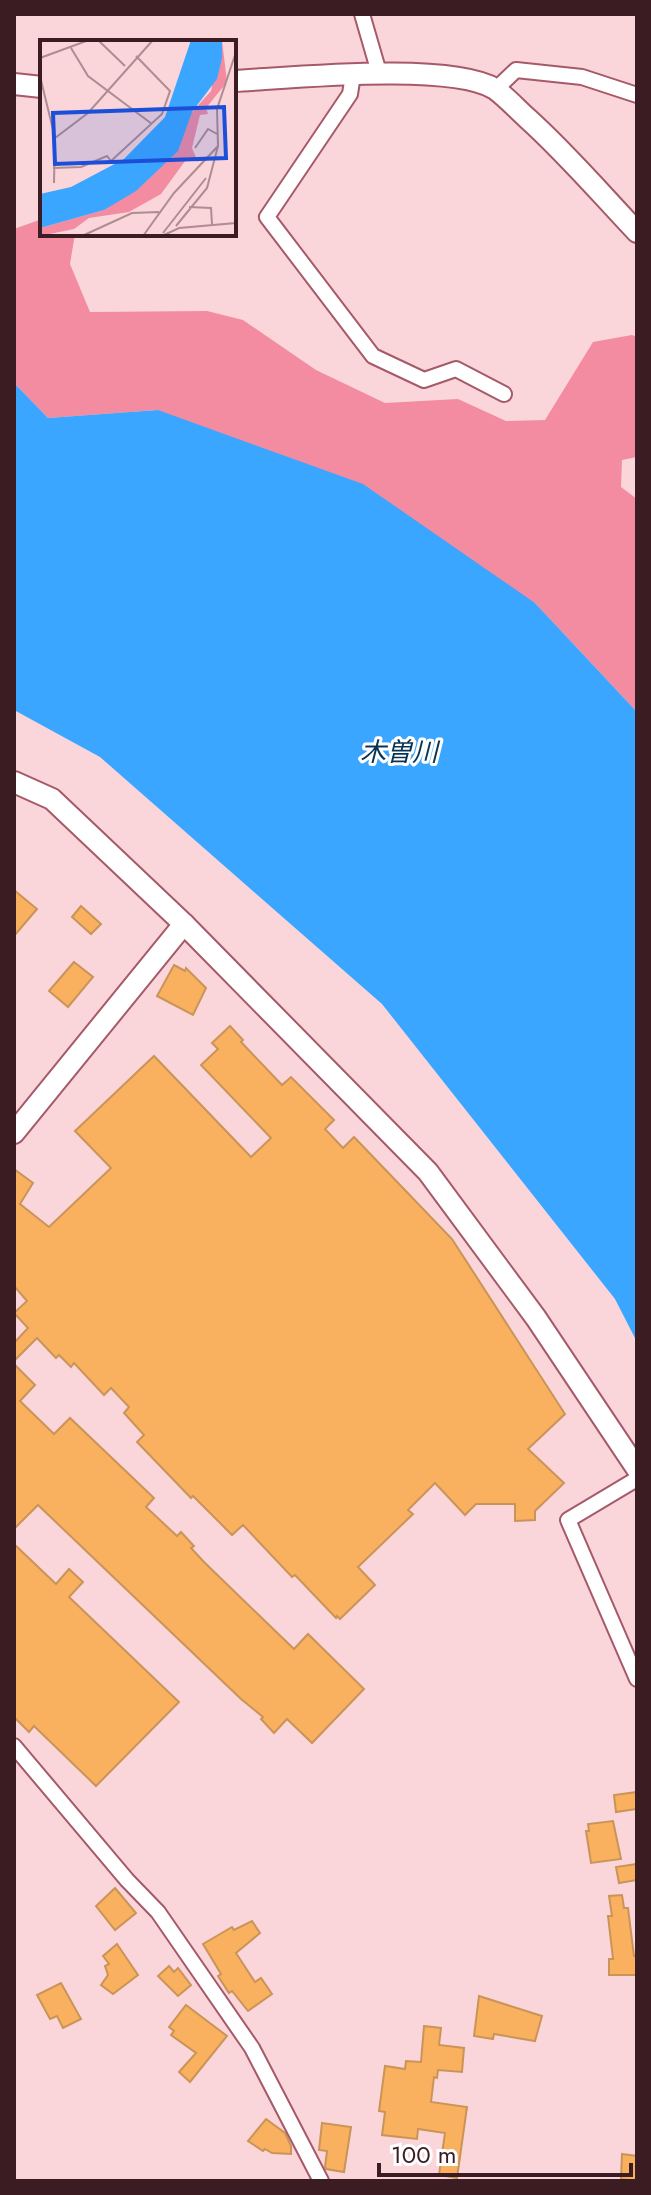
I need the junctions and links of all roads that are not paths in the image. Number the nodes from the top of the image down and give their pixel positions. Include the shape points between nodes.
1 (362, 14) edge
2 (353, 75) junction
3 (380, 76) junction
4 (236, 81) edge
5 (14, 84) edge
6 (40, 87) edge
7 (495, 90) junction
8 (637, 95) edge
9 (637, 232) edge
10 (504, 394) dead end
11 (14, 782) edge
12 (184, 924) junction
13 (14, 1133) edge
14 (637, 1471) edge
15 (637, 1679) edge
16 (14, 1746) edge
17 (321, 2181) edge

1 - 3 street
2 - 3 street
2 - 4 street
2 - 10 street via 350,94 267,217 373,356 424,380 456,369
3 - 7 street via 440,75
5 - 6 street
7 - 8 street via 516,70 582,77
7 - 9 street via 544,133
11 - 12 street via 52,799
12 - 13 street
12 - 14 street via 428,1172 536,1318
14 - 15 street via 635,1480 568,1520
16 - 17 street via 158,1912 252,2048

